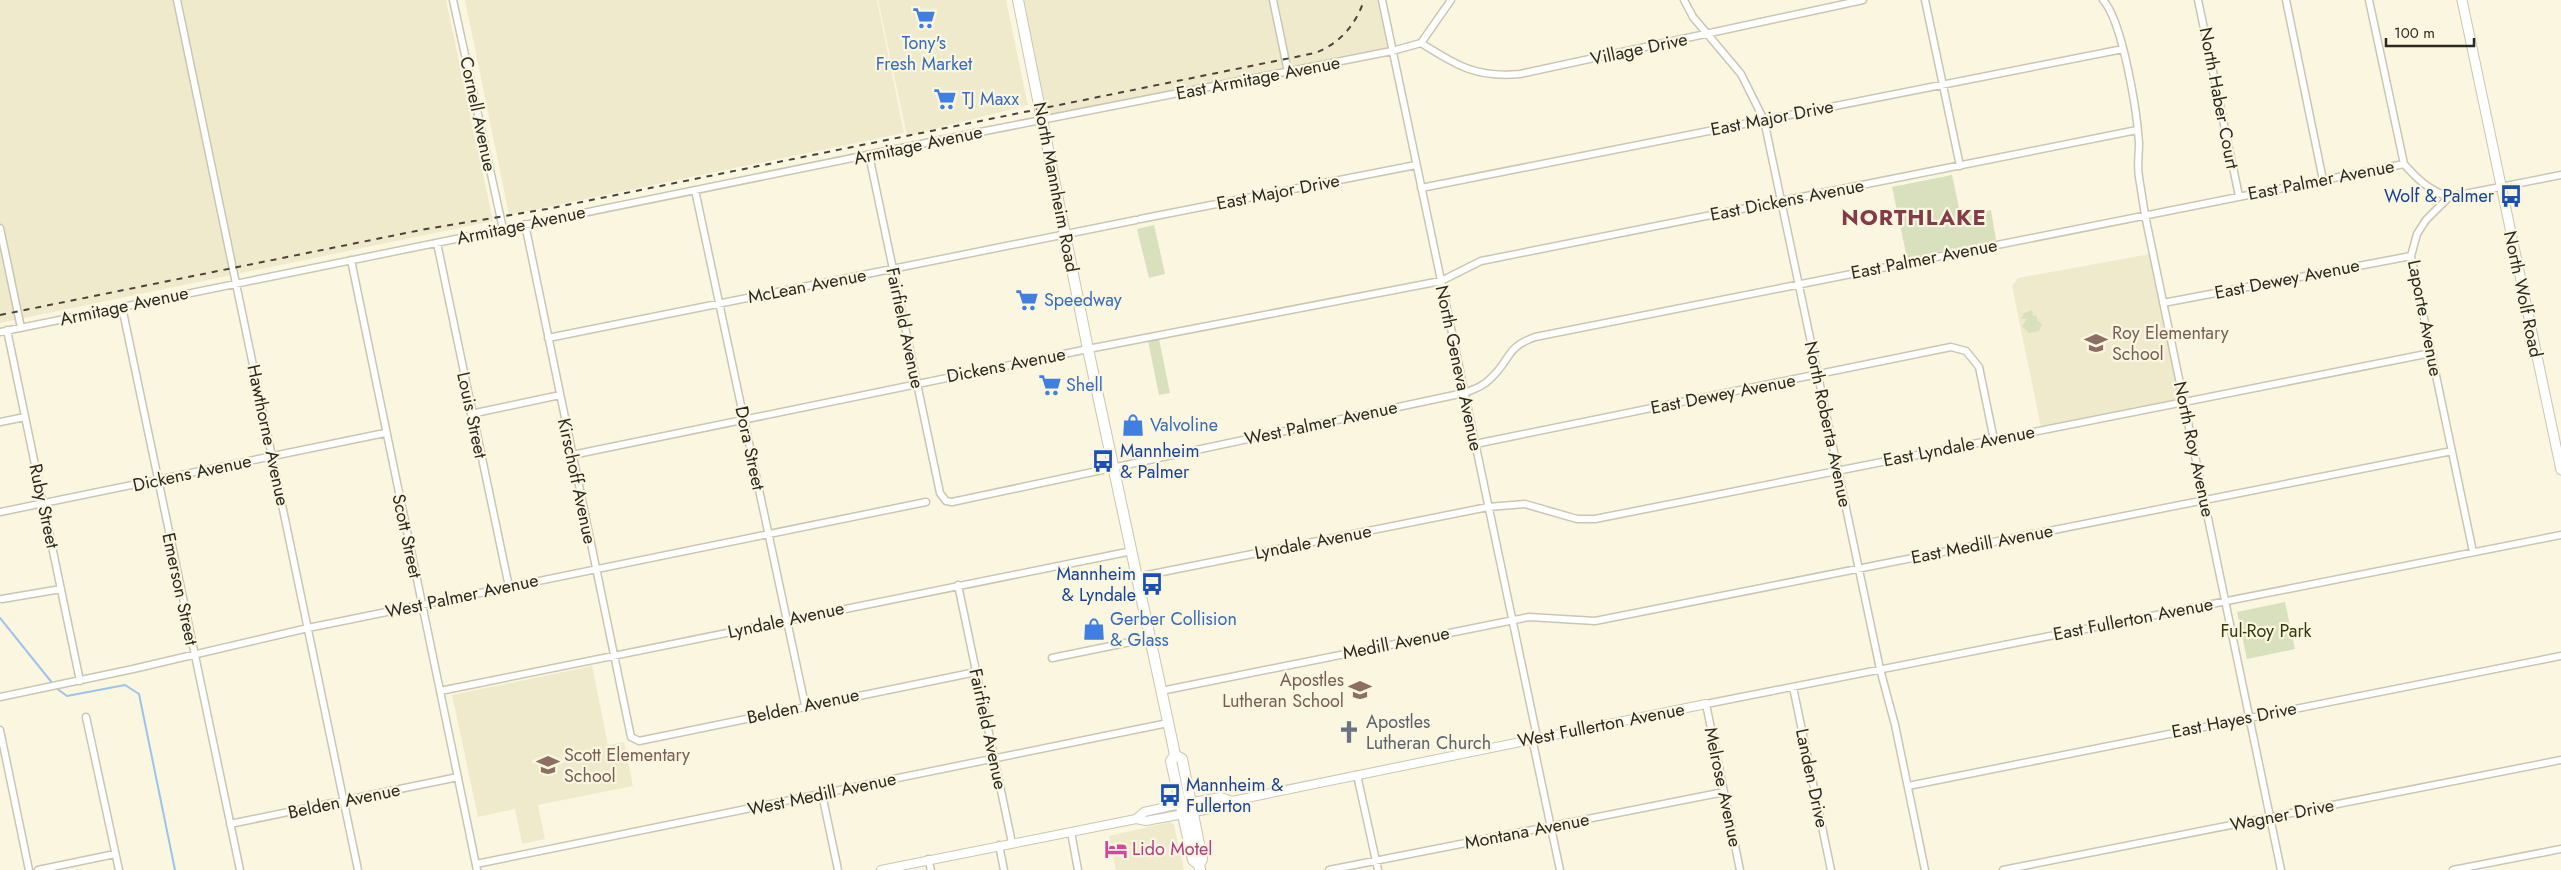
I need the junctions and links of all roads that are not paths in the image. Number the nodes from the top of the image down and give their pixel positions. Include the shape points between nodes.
1 (177, 0) edge
2 (453, 0) edge
3 (1018, 0) edge
4 (1273, 0) edge
5 (1382, 0) edge
6 (1451, 0) edge
7 (1684, 0) edge
8 (1863, 0) edge
9 (1924, 0) edge
10 (2103, 0) edge
11 (2198, 0) edge
12 (2286, 0) edge
13 (2369, 0) edge
14 (2462, 0) edge
15 (1708, 34) junction
16 (1421, 43) junction
17 (2123, 49) junction
18 (1392, 51) junction
19 (1288, 72) junction
20 (1942, 84) junction
21 (1043, 120) junction
22 (1764, 120) junction
23 (2138, 130) junction
24 (869, 155) junction
25 (2404, 164) junction
26 (1416, 165) junction
27 (1960, 166) junction
28 (2561, 175) edge
29 (2323, 180) junction
30 (2500, 187) junction
31 (1421, 188) junction
32 (696, 190) junction
33 (2239, 196) junction
34 (2449, 197) junction
35 (1782, 202) junction
36 (2146, 215) junction
37 (525, 224) junction
38 (0, 228) edge
39 (503, 229) junction
40 (1065, 234) junction
41 (437, 243) junction
42 (2411, 256) junction
43 (350, 260) junction
44 (893, 269) junction
45 (1441, 281) junction
46 (236, 284) junction
47 (1799, 285) junction
48 (2163, 303) junction
49 (720, 304) junction
50 (122, 307) junction
51 (21, 328) junction
52 (3, 331) edge
53 (548, 338) junction
54 (1088, 349) junction
55 (2431, 353) junction
56 (1817, 375) junction
57 (916, 384) junction
58 (1464, 393) junction
59 (560, 395) junction
60 (2185, 402) junction
61 (471, 414) junction
62 (25, 417) junction
63 (744, 419) junction
64 (0, 422) edge
65 (385, 433) junction
66 (1994, 440) junction
67 (1475, 444) junction
68 (2452, 451) junction
69 (572, 455) junction
70 (272, 456) junction
71 (1114, 467) junction
72 (1839, 469) junction
73 (2561, 470) edge
74 (158, 480) junction
75 (944, 499) joint
76 (2205, 500) junction
77 (926, 502) dead end
78 (44, 504) junction
79 (1488, 507) junction
80 (0, 512) edge
81 (768, 533) junction
82 (2561, 535) edge
83 (1132, 551) junction
84 (2473, 552) junction
85 (1859, 568) junction
86 (596, 569) junction
87 (1137, 577) junction
88 (958, 585) junction
89 (509, 587) junction
90 (61, 589) junction
91 (2, 599) dead end
92 (2225, 601) junction
93 (422, 605) junction
94 (787, 620) junction
95 (1512, 620) junction
96 (308, 628) junction
97 (1150, 638) junction
98 (194, 655) junction
99 (614, 656) junction
100 (2561, 656) edge
101 (1052, 658) dead end
102 (1880, 669) junction
103 (976, 672) junction
104 (80, 681) junction
105 (1793, 687) junction
106 (440, 691) junction
107 (1162, 691) junction
108 (0, 697) edge
109 (1706, 704) junction
110 (805, 706) junction
111 (86, 717) dead end
112 (2250, 717) junction
113 (1168, 723) junction
114 (0, 730) edge
115 (631, 737) joint
116 (1534, 738) junction
117 (994, 758) junction
118 (2561, 760) edge
119 (1357, 774) junction
120 (458, 777) junction
121 (1908, 786) junction
122 (1724, 792) junction
123 (822, 794) junction
124 (342, 801) junction
125 (1186, 808) junction
126 (2270, 817) junction
127 (230, 824) junction
128 (1551, 826) junction
129 (1071, 832) junction
130 (1012, 843) junction
131 (999, 845) junction
132 (2561, 848) edge
133 (115, 854) junction
134 (928, 859) junction
135 (1376, 860) junction
136 (476, 867) edge
137 (1199, 867) edge
138 (29, 870) edge
139 (38, 870) edge
140 (119, 870) edge
141 (240, 870) edge
142 (358, 870) edge
143 (838, 870) edge
144 (881, 870) edge
145 (931, 870) edge
146 (1004, 870) edge
147 (1078, 870) edge
148 (1329, 870) edge
149 (1378, 870) edge
150 (1560, 870) edge
151 (1740, 870) edge
152 (1831, 870) edge
153 (1925, 870) edge
154 (2003, 870) edge
155 (2281, 870) edge
156 (2453, 870) edge

1 - 46 street, Hawthorne Avenue
2 - 39 street, Cornell Avenue
3 - 21 main road, North Mannheim Road
4 - 19 street
5 - 18 street, North Geneva Avenue
6 - 16 street
7 - 15 street, North Roberta Avenue
8 - 15 street, Village Drive
9 - 20 street
10 - 17 street, North Roy Avenue via 2117,24
11 - 33 street, North Haber Court
12 - 29 street
13 - 25 street
14 - 30 main road, North Wolf Road
15 - 16 street, Village Drive via 1499,76 1478,74 1463,68
15 - 22 street, North Roberta Avenue via 1741,74
16 - 18 street, East Armitage Avenue
17 - 20 street, East Major Drive
17 - 23 street, North Roy Avenue
18 - 19 street, East Armitage Avenue
18 - 26 street, North Geneva Avenue
19 - 21 street, East Armitage Avenue
20 - 22 street, East Major Drive
20 - 27 street
21 - 24 street, Armitage Avenue
21 - 40 main road, North Mannheim Road
22 - 31 street, East Major Drive
22 - 35 street, North Roberta Avenue
23 - 27 street, East Dickens Avenue
23 - 36 street, North Roy Avenue via 2139,176
24 - 32 street, Armitage Avenue
24 - 44 street, Fairfield Avenue
25 - 29 street, East Palmer Avenue
25 - 34 street via 2423,184
26 - 31 street, North Geneva Avenue
26 - 40 street, East Major Drive
27 - 35 street, East Dickens Avenue
28 - 30 street
29 - 33 street, East Palmer Avenue
30 - 34 street
30 - 73 main road, North Wolf Road
31 - 45 street, North Geneva Avenue
32 - 37 street, Armitage Avenue
32 - 49 street, Dora Street
33 - 36 street, East Palmer Avenue
34 - 42 street, Laporte Avenue via 2426,220
35 - 45 street, East Dickens Avenue via 1481,261
35 - 47 street, North Roberta Avenue
36 - 47 street, East Palmer Avenue
36 - 48 street, North Roy Avenue
37 - 39 street, Armitage Avenue
37 - 53 street, Kirschoff Avenue
38 - 51 street
39 - 41 street, Armitage Avenue
40 - 44 street, McLean Avenue
40 - 54 main road, North Mannheim Road
41 - 43 street, Armitage Avenue
41 - 61 street, Louis Street
42 - 48 street, East Dewey Avenue
42 - 55 street, Laporte Avenue
43 - 46 street, Armitage Avenue
43 - 65 street, Scott Street
44 - 49 street, McLean Avenue
44 - 57 street, Fairfield Avenue
45 - 54 street, Dickens Avenue
45 - 58 street, North Geneva Avenue
46 - 50 street, Armitage Avenue
46 - 70 street, Hawthorne Avenue
47 - 56 street, North Roberta Avenue
47 - 58 street, East Palmer Avenue via 1520,342 1481,387
48 - 60 street, North Roy Avenue
49 - 53 street, McLean Avenue
49 - 63 street, Dora Street
50 - 51 street, Armitage Avenue
50 - 74 street, Emerson Street
51 - 52 street, Armitage Avenue
52 - 62 street, Ruby Street
53 - 59 street, Kirschoff Avenue
54 - 57 street, Dickens Avenue
54 - 71 main road, North Mannheim Road
55 - 60 street, East Lyndale Avenue
55 - 68 street, Laporte Avenue
56 - 66 street, East Dewey Avenue via 1942,348 1966,351 1978,367
56 - 67 street, East Dewey Avenue
56 - 72 street, North Roberta Avenue
57 - 63 street, Dickens Avenue
57 - 75 street, Fairfield Avenue
58 - 67 street, North Geneva Avenue
58 - 71 street, West Palmer Avenue
59 - 61 street
59 - 69 street, Kirschoff Avenue
60 - 66 street, East Lyndale Avenue
60 - 76 street, North Roy Avenue
61 - 89 street, Louis Street
62 - 64 street
62 - 78 street, Ruby Street
63 - 69 street, Dickens Avenue
63 - 81 street, Dora Street
65 - 70 street, Dickens Avenue
65 - 93 street, Scott Street
66 - 72 street, East Lyndale Avenue
67 - 79 street, North Geneva Avenue
68 - 76 street, East Medill Avenue
68 - 84 street, Laporte Avenue
69 - 86 street, Kirschoff Avenue
70 - 74 street, Dickens Avenue
70 - 96 street, Hawthorne Avenue
71 - 75 street, West Palmer Avenue via 952,502
71 - 83 main road, North Mannheim Road
72 - 79 street, East Lyndale Avenue via 1595,519 1577,519 1525,504
72 - 85 street, North Roberta Avenue
74 - 78 street, Dickens Avenue
74 - 98 street, Emerson Street
76 - 85 street, East Medill Avenue
76 - 92 street, North Roy Avenue
77 - 81 street, West Palmer Avenue
78 - 80 street, Dickens Avenue
78 - 90 street, Ruby Street
79 - 87 street, Lyndale Avenue
79 - 95 street, North Geneva Avenue
81 - 86 street, West Palmer Avenue
81 - 94 street, Dora Street
82 - 84 street, East Fullerton Avenue
83 - 87 main road, North Mannheim Road
83 - 88 street, Lyndale Avenue
84 - 92 street, East Fullerton Avenue
85 - 95 street, East Medill Avenue via 1595,621 1542,616
85 - 102 street, North Roberta Avenue
86 - 89 street, West Palmer Avenue
86 - 99 street, Kirschoff Avenue
87 - 97 main road, North Mannheim Road
88 - 94 street, Lyndale Avenue
88 - 103 street, Fairfield Avenue
89 - 93 street, West Palmer Avenue
90 - 91 street
90 - 104 street, Ruby Street
92 - 102 street, East Fullerton Avenue
92 - 112 street, North Roy Avenue
93 - 96 street, West Palmer Avenue
93 - 106 street, Scott Street
94 - 99 street, Lyndale Avenue
94 - 110 street, Dora Street
95 - 107 street, Medill Avenue
95 - 116 street, North Geneva Avenue
96 - 98 street, West Palmer Avenue
96 - 124 street, Hawthorne Avenue
97 - 101 street
97 - 107 main road, North Mannheim Road
98 - 104 street, West Palmer Avenue
98 - 127 street, Emerson Street
99 - 106 street, Lyndale Avenue
99 - 115 street, Kirschoff Avenue
100 - 112 street, East Hayes Drive
102 - 105 street, East Fullerton Avenue
102 - 121 street, North Roberta Avenue
103 - 110 street, Belden Avenue
103 - 117 street, Fairfield Avenue
104 - 108 street, West Palmer Avenue
105 - 109 street, East Fullerton Avenue
105 - 152 street, Landen Drive
106 - 120 street, Scott Street
107 - 113 main road, North Mannheim Road
109 - 116 street, West Fullerton Avenue
109 - 122 street, Melrose Avenue
110 - 115 street, Belden Avenue via 639,741
111 - 133 street
112 - 121 street, East Hayes Drive
112 - 126 street, North Roy Avenue
113 - 117 street, West Medill Avenue
113 - 125 main road, North Mannheim Road via 1175,754 1171,760
114 - 138 street
116 - 119 street, West Fullerton Avenue
116 - 128 street, North Geneva Avenue
117 - 123 street, West Medill Avenue
117 - 130 street, Fairfield Avenue
118 - 126 street, Wagner Drive
119 - 125 street, West Fullerton Avenue via 1232,800 1222,797
119 - 135 street
120 - 124 street, Belden Avenue
120 - 136 street, Scott Street
121 - 153 street, North Roberta Avenue
122 - 128 street, Montana Avenue
122 - 151 street, Melrose Avenue
123 - 136 street, West Medill Avenue
123 - 143 street
124 - 127 street, Belden Avenue
124 - 142 street, Hawthorne Avenue
125 - 129 street, West Fullerton Avenue via 1146,821 1136,819
125 - 137 main road, North Mannheim Road via 1193,860
126 - 154 street, Wagner Drive
126 - 155 street, North Roy Avenue
127 - 141 street, Emerson Street
128 - 135 street, Montana Avenue
128 - 150 street, North Geneva Avenue
129 - 130 street, West Fullerton Avenue
129 - 147 street
130 - 131 street, West Fullerton Avenue
131 - 134 street, West Fullerton Avenue
131 - 146 street
132 - 156 street
133 - 139 street
133 - 140 street
134 - 144 street, West Fullerton Avenue
134 - 145 street
135 - 148 street, Montana Avenue
135 - 149 street

